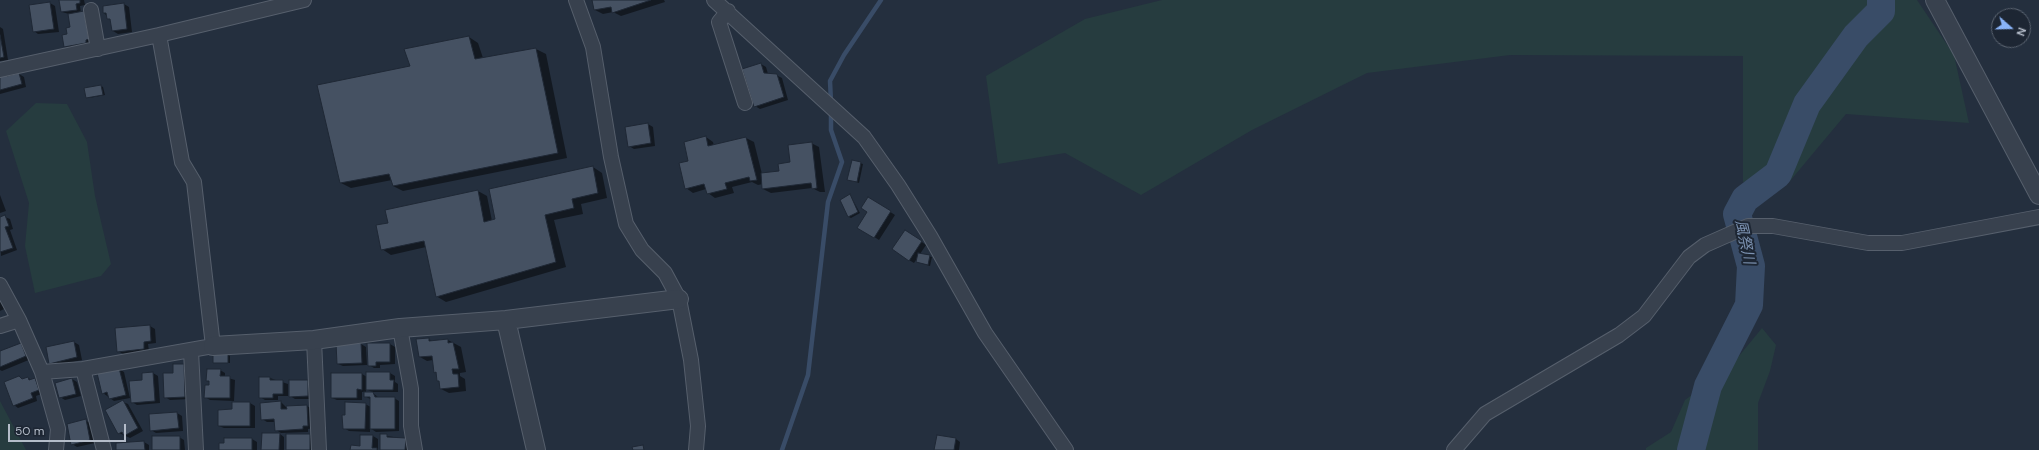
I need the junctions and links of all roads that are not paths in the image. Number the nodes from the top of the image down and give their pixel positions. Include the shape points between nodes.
1 (301, 0) edge
2 (576, 0) edge
3 (714, 0) edge
4 (1935, 0) edge
5 (91, 10) dead end
6 (728, 11) junction
7 (159, 35) junction
8 (98, 49) junction
9 (0, 70) edge
10 (745, 103) dead end
11 (2039, 195) edge
12 (2039, 217) edge
13 (0, 285) edge
14 (679, 299) junction
15 (19, 320) junction
16 (506, 320) junction
17 (0, 326) edge
18 (400, 328) junction
19 (314, 340) junction
20 (213, 346) junction
21 (191, 351) junction
22 (84, 369) junction
23 (42, 372) junction
24 (56, 450) edge
25 (104, 450) edge
26 (196, 450) edge
27 (319, 450) edge
28 (415, 450) edge
29 (536, 450) edge
30 (696, 450) edge
31 (1066, 450) edge
32 (1454, 450) edge

1 - 7 street
2 - 14 street via 593,47 611,157 626,224 642,250 665,273
3 - 6 street
4 - 11 street
5 - 8 street
6 - 10 street via 719,22
6 - 31 street via 864,137 930,236 985,333
7 - 8 street
7 - 20 street via 182,162 194,182
8 - 9 street
12 - 32 street via 1902,243 1868,243 1773,226 1748,226 1705,245 1689,257 1644,316 1619,335 1484,414
13 - 15 street
14 - 16 street
14 - 30 street via 691,360 698,426
15 - 17 street
15 - 23 street
16 - 18 street
16 - 29 street
18 - 19 street
18 - 28 street via 411,389 411,426
19 - 20 street
19 - 27 street
20 - 21 street
21 - 22 street
21 - 26 street
22 - 23 street
22 - 25 street
23 - 24 street via 58,429

